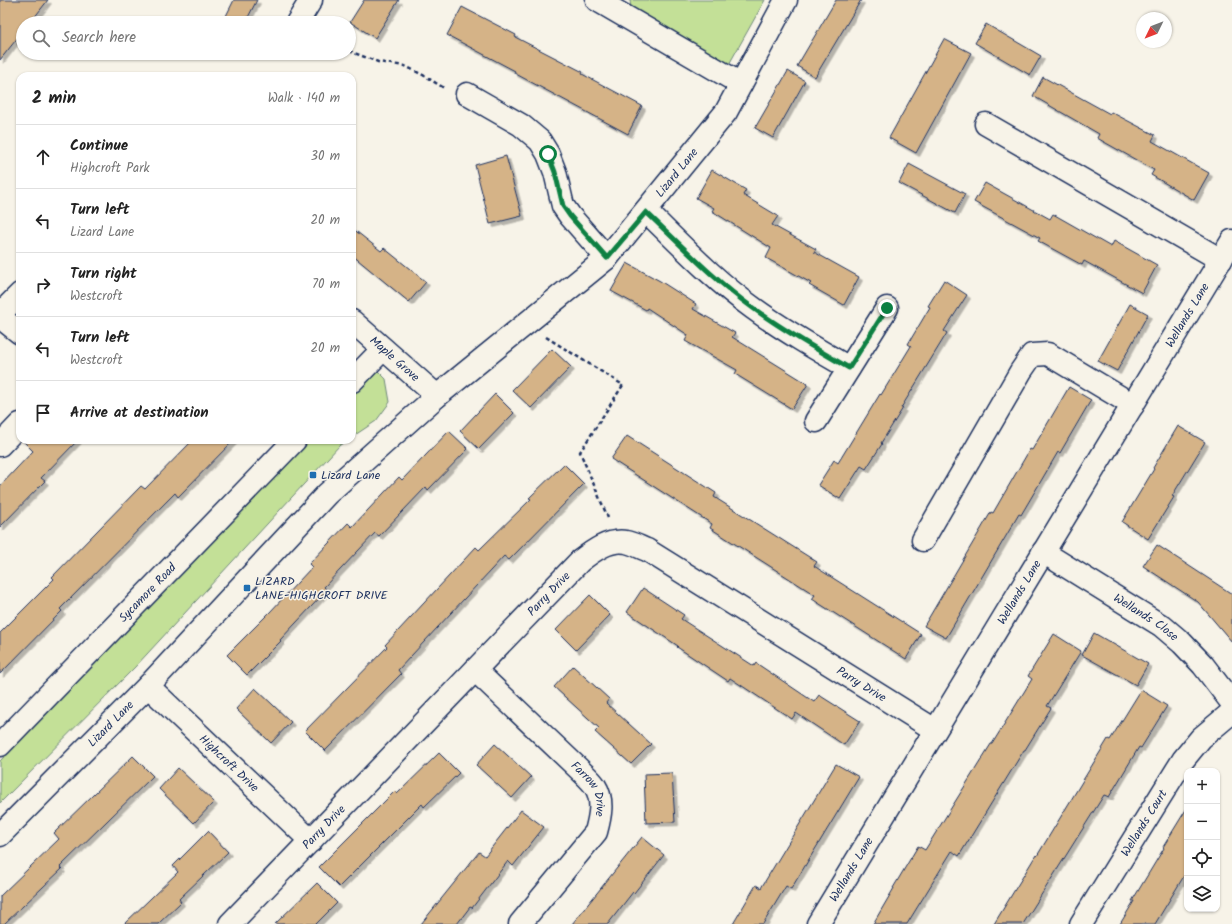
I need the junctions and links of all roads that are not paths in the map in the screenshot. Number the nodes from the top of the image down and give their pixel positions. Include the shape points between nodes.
1 (311, 0) edge
2 (597, 0) edge
3 (786, 0) edge
4 (301, 16) edge
5 (741, 84) junction
6 (467, 94) road end
7 (986, 124) dead end
8 (646, 212) junction
9 (1232, 241) edge
10 (607, 258) junction
11 (1221, 260) junction
12 (16, 298) edge
13 (887, 308) dead end
14 (0, 315) edge
15 (356, 325) edge
16 (16, 329) edge
17 (383, 349) junction
18 (849, 368) junction
19 (356, 377) edge
20 (437, 396) junction
21 (1133, 405) junction
22 (816, 421) dead end
23 (16, 428) edge
24 (291, 444) edge
25 (0, 445) edge
26 (923, 540) dead end
27 (1043, 552) junction
28 (475, 670) junction
29 (148, 686) junction
30 (1232, 703) edge
31 (1232, 712) edge
32 (936, 730) junction
33 (0, 745) edge
34 (0, 835) edge
35 (311, 841) junction
36 (230, 924) edge
37 (520, 924) edge
38 (818, 924) edge
39 (1081, 924) edge

1 - 4 street
2 - 5 street
3 - 5 street, Lizard Lane
5 - 8 street, Lizard Lane via 726,112
6 - 10 street via 521,125 540,141 555,172 563,206
7 - 11 street
8 - 10 street, Lizard Lane
8 - 18 street via 718,280 752,307 786,331
9 - 11 street, Wellands Lane
10 - 20 street, Lizard Lane
11 - 21 street, Wellands Lane
12 - 14 street
13 - 18 street
14 - 16 street
15 - 17 street, Maple Grove
17 - 19 street
17 - 20 street, Maple Grove
18 - 22 street
20 - 29 street, Lizard Lane via 327,494
21 - 26 street via 1048,354 1032,355
21 - 27 street, Wellands Lane
23 - 25 street
24 - 33 street, Sycamore Road
27 - 30 street, Wellands Close via 1162,626 1203,665
27 - 32 street, Wellands Lane
28 - 32 street, Parry Drive via 580,561 593,550 608,544 626,542 647,550
28 - 35 street, Parry Drive
28 - 37 street, Farrow Drive via 580,770 595,787 600,803 600,818 596,832
29 - 34 street, Lizard Lane
29 - 35 street, Highcroft Drive
31 - 39 street, Wellands Court via 1201,738 1183,760
32 - 38 street, Wellands Lane
35 - 36 street, Parry Drive

